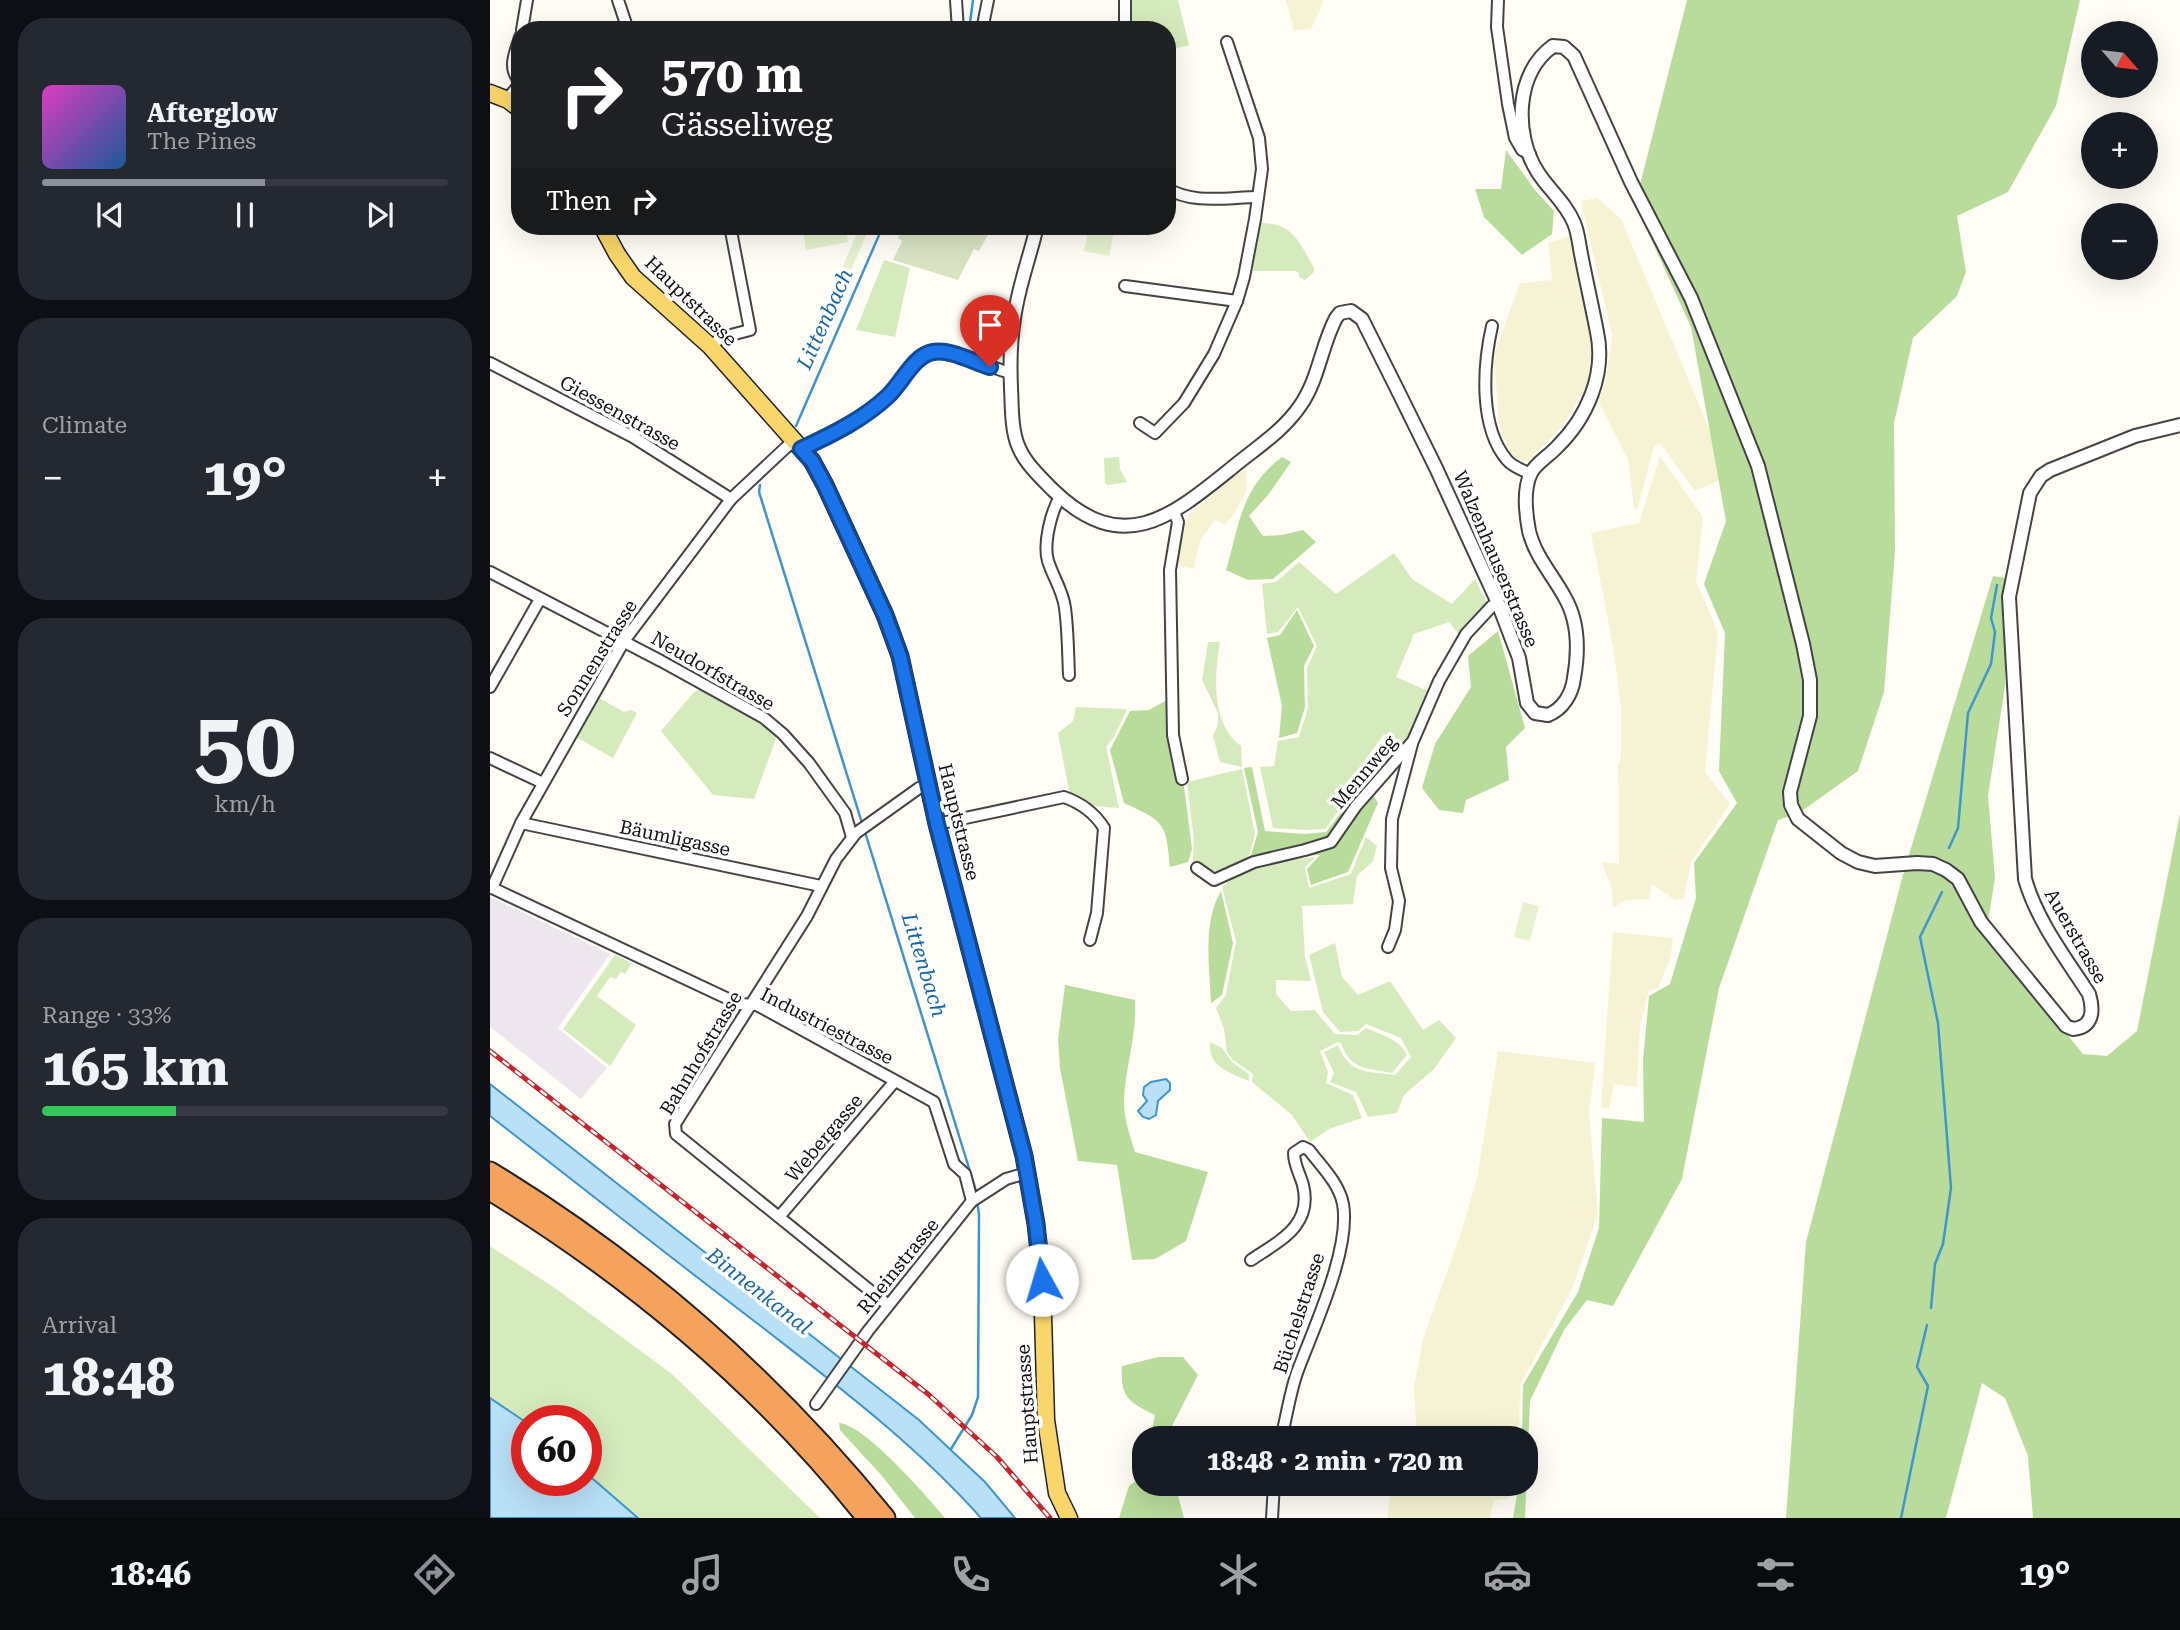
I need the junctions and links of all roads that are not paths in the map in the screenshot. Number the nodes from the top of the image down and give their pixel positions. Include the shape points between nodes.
1 (527, 0) edge
2 (618, 0) edge
3 (956, 0) edge
4 (988, 0) edge
5 (1125, 0) edge
6 (1499, 0) edge
7 (524, 21) edge
8 (625, 21) edge
9 (957, 21) edge
10 (984, 21) edge
11 (1125, 21) edge
12 (1227, 42) dead end
13 (490, 93) edge
14 (511, 104) edge
15 (1530, 154) junction
16 (1176, 194) edge
17 (1258, 197) junction
18 (607, 235) edge
19 (732, 235) edge
20 (1035, 235) edge
21 (1125, 286) dead end
22 (1237, 301) junction
23 (1492, 326) dead end
24 (710, 346) junction
25 (492, 368) edge
26 (1011, 373) junction
27 (1140, 424) dead end
28 (2180, 425) edge
29 (798, 444) junction
30 (1531, 474) junction
31 (1060, 497) junction
32 (731, 499) junction
33 (1174, 512) junction
34 (490, 572) edge
35 (540, 599) junction
36 (1498, 603) junction
37 (624, 641) junction
38 (1069, 675) dead end
39 (490, 687) edge
40 (1413, 741) junction
41 (490, 758) edge
42 (1182, 779) dead end
43 (543, 783) junction
44 (928, 786) junction
45 (522, 823) junction
46 (937, 824) junction
47 (854, 835) junction
48 (1197, 868) dead end
49 (821, 886) junction
50 (491, 887) edge
51 (1090, 940) dead end
52 (1388, 947) dead end
53 (750, 1004) junction
54 (895, 1081) junction
55 (490, 1172) edge
56 (1027, 1173) junction
57 (490, 1190) edge
58 (972, 1201) junction
59 (779, 1217) junction
60 (1251, 1260) dead end
61 (888, 1305) junction
62 (819, 1400) dead end
63 (1285, 1426) edge
64 (1273, 1496) edge
65 (867, 1518) edge
66 (886, 1518) edge
67 (1069, 1518) edge
68 (1272, 1518) edge

1 - 7 street
2 - 8 street
3 - 9 street
4 - 10 street
5 - 11 street
6 - 15 street via 1497,27 1508,104 1515,138 1521,150
12 - 17 street via 1259,138 1262,169
13 - 14 main road
15 - 28 street, Auerstrasse via 1522,102 1526,82 1542,54 1553,46 1564,47 1574,56 1691,298 1758,466 1810,680 1810,716 1790,792 1798,819 1858,862 1875,866 1933,864 1958,879 1981,922 2073,1030 2090,1020 2089,994 2039,916 2025,879 2009,597 2033,486 2041,476 2135,436
15 - 30 street via 1536,170 1574,223 1599,338 1598,373 1589,403 1577,425
16 - 17 street
17 - 22 street
18 - 24 main road, Hauptstrasse via 633,277
19 - 24 street via 750,330 723,337
20 - 26 street, Walzenhauserstrasse via 1014,315
21 - 22 street
22 - 27 street via 1214,354 1184,403 1156,433
23 - 30 street via 1485,372 1489,424 1507,460
24 - 29 main road, Hauptstrasse
25 - 32 street, Giessenstrasse via 633,437
26 - 29 street, Sonnenstrasse via 935,351 921,356 872,410
26 - 31 street, Walzenhauserstrasse via 1015,438 1038,476
29 - 32 street, Sonnenstrasse
29 - 44 main road, Hauptstrasse via 825,485 885,615 900,656
30 - 36 street, Walzenhauserstrasse via 1527,499 1530,531 1574,616 1578,640 1573,685 1553,713 1535,713 1527,703 1519,658
31 - 33 street, Walzenhauserstrasse via 1087,517 1119,527 1137,526
31 - 38 street via 1047,558 1066,609
32 - 37 street, Sonnenstrasse
33 - 36 street, Walzenhauserstrasse via 1292,417 1311,388 1336,318 1351,311 1362,319
33 - 42 street via 1178,522 1170,570 1174,735
34 - 35 street, Neudorfstrasse
35 - 37 street, Neudorfstrasse
35 - 39 street
36 - 40 street, Mennweg via 1466,634
37 - 43 street, Sonnenstrasse
37 - 47 street, Neudorfstrasse via 747,708 783,734 845,813
40 - 48 street, Mennweg via 1331,842 1254,862 1214,880
40 - 52 street via 1392,819 1391,867 1399,901
41 - 43 street
43 - 45 street, Sonnenstrasse
44 - 46 main road, Hauptstrasse
44 - 47 street, Bahnhofstrasse
45 - 49 street, Bäumligasse
45 - 50 street, Sonnenstrasse
46 - 51 street via 1063,797 1097,816 1104,828 1097,914
46 - 56 main road, Hauptstrasse
47 - 49 street, Bahnhofstrasse
49 - 53 street, Bahnhofstrasse
50 - 53 street, Industriestrasse via 739,1004
53 - 54 street, Industriestrasse
53 - 59 street, Bahnhofstrasse via 675,1124 676,1135
54 - 58 street, Industriestrasse via 934,1102 954,1164 965,1174
54 - 59 street, Webergasse
55 - 66 highway via 577,1228 687,1313 816,1438
56 - 58 street, Rheinstrasse via 1006,1179
56 - 67 main road, Hauptstrasse via 1042,1280 1045,1420 1057,1493
57 - 65 highway via 605,1267 676,1324 807,1448
58 - 61 street, Rheinstrasse
59 - 61 street, Bahnhofstrasse
60 - 63 street, Büchelstrasse via 1299,1223 1304,1195 1294,1153 1303,1147 1337,1188 1343,1227 1323,1308 1296,1373
61 - 62 street, Rheinstrasse
64 - 68 street

